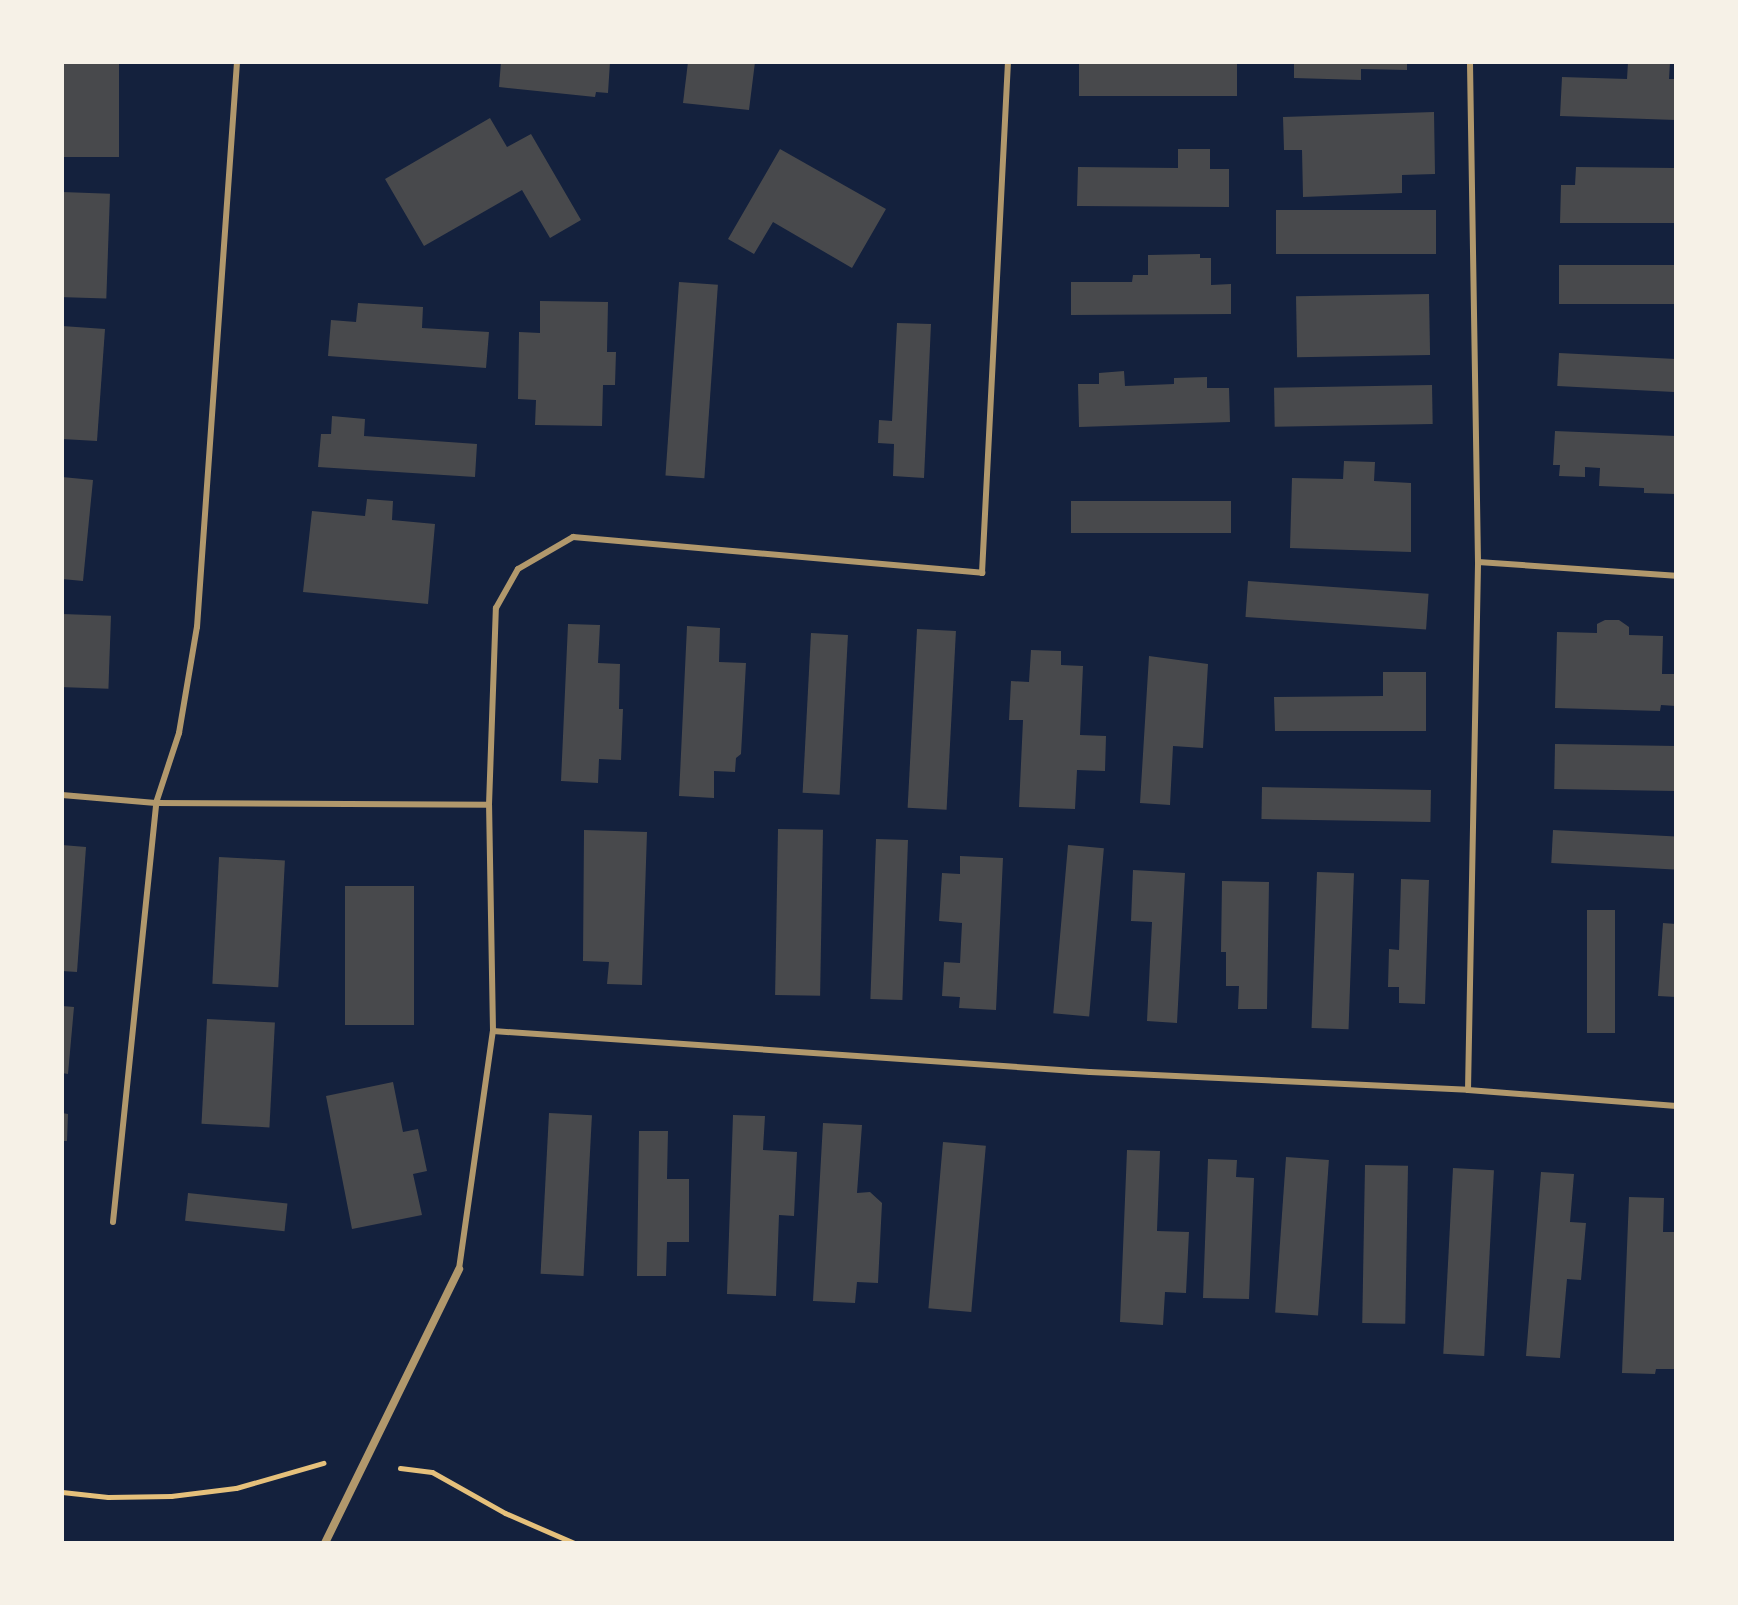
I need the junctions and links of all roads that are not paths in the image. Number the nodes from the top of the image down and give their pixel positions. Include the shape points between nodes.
1 (237, 62) edge
2 (1008, 62) edge
3 (1470, 62) edge
4 (1478, 562) junction
5 (1676, 576) edge
6 (62, 795) edge
7 (156, 803) junction
8 (489, 805) junction
9 (493, 1031) junction
10 (1468, 1090) junction
11 (1676, 1106) edge
12 (113, 1222) dead end
13 (459, 1269) joint
14 (325, 1543) edge

1 - 7 lane via 197,627 179,733
2 - 8 lane via 982,573 573,537 518,569 496,608
3 - 4 lane
4 - 5 lane
4 - 10 lane
6 - 7 lane
7 - 8 lane
7 - 12 lane
8 - 9 lane
9 - 10 lane via 1090,1072
9 - 13 lane
10 - 11 lane
13 - 14 street

